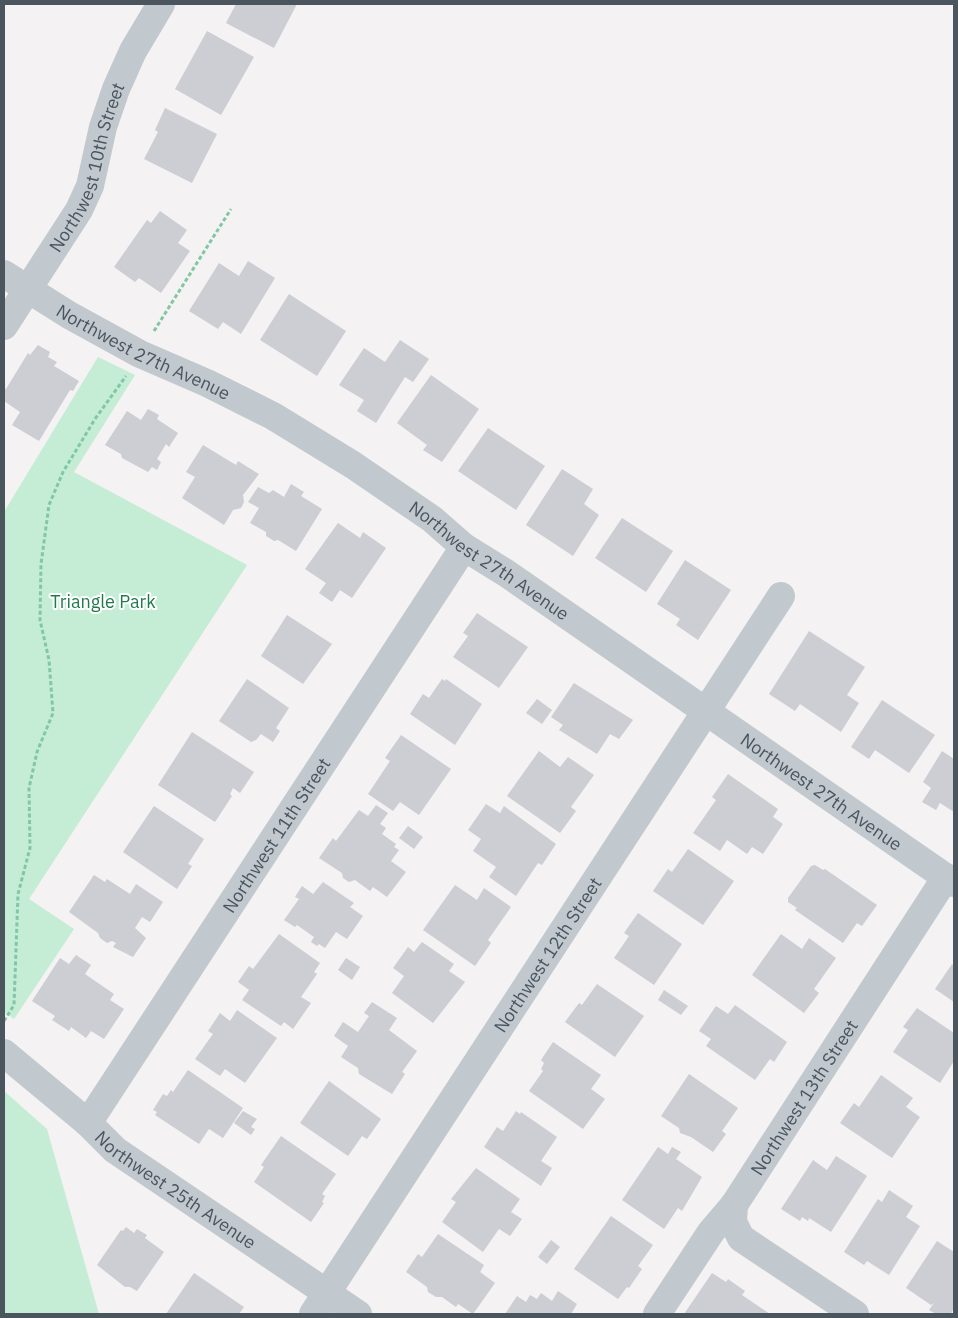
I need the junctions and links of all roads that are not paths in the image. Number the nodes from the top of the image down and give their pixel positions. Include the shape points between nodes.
1 (162, 4) edge
2 (4, 274) edge
3 (28, 290) junction
4 (4, 326) edge
5 (464, 547) junction
6 (781, 596) dead end
7 (707, 712) junction
8 (950, 880) edge
9 (4, 1053) edge
10 (88, 1123) junction
11 (734, 1206) junction
12 (320, 1304) edge
13 (358, 1314) edge
14 (657, 1314) edge
15 (855, 1314) edge

1 - 3 street, Northwest 10th Street via 133,51 116,89 103,127 90,186 79,210
2 - 3 street, Northwest 27th Avenue
3 - 4 street, Northwest 10th Street
3 - 5 street, Northwest 27th Avenue via 140,354 273,416 361,470 432,519
5 - 7 street, Northwest 27th Avenue
5 - 10 street, Northwest 11th Street
6 - 7 street, Northwest 12th Street
7 - 8 street, Northwest 27th Avenue
7 - 12 street, Northwest 12th Street
8 - 11 street, Northwest 13th Street
9 - 10 street, Northwest 25th Avenue
10 - 12 street, Northwest 25th Avenue via 115,1150
11 - 14 street, Northwest 13th Street via 711,1232
11 - 15 street via 733,1222 741,1238
12 - 13 street, Northwest 25th Avenue

